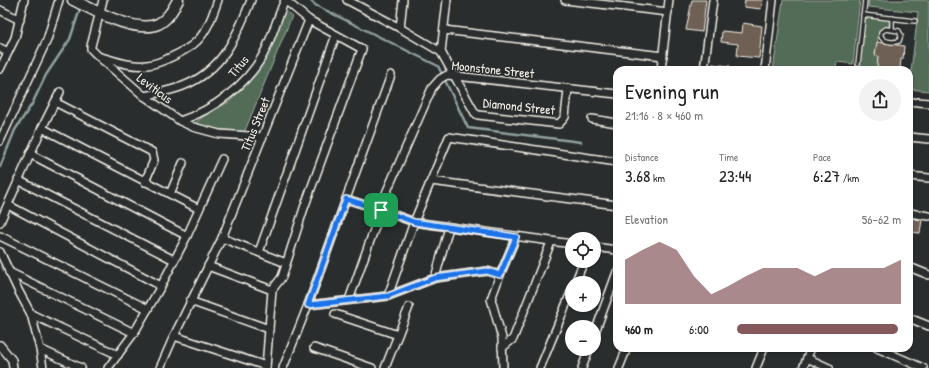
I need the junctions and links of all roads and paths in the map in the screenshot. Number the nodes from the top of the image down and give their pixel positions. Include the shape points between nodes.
1 (24, 0) edge
2 (59, 0) edge
3 (73, 0) edge
4 (102, 0) edge
5 (178, 0) edge
6 (218, 0) edge
7 (251, 0) edge
8 (285, 0) edge
9 (347, 0) edge
10 (404, 0) edge
11 (447, 0) edge
12 (564, 0) edge
13 (669, 0) edge
14 (713, 0) edge
15 (773, 0) edge
16 (865, 0) edge
17 (0, 10) edge
18 (99, 12) junction
19 (668, 12) junction
20 (863, 15) junction
21 (892, 18) junction
22 (20, 20) junction
23 (309, 20) junction
24 (915, 21) dead end
25 (400, 28) junction
26 (892, 29) junction
27 (444, 30) junction
28 (336, 35) junction
29 (0, 48) edge
30 (8, 52) junction
31 (441, 52) junction
32 (98, 56) junction
33 (663, 56) junction
34 (858, 64) dead end
35 (662, 66) edge
36 (705, 66) edge
37 (765, 66) edge
38 (0, 69) edge
39 (391, 75) dead end
40 (454, 76) junction
41 (568, 90) junction
42 (60, 92) dead end
43 (613, 94) edge
44 (144, 96) junction
45 (55, 102) junction
46 (913, 102) edge
47 (929, 103) edge
48 (592, 119) dead end
49 (180, 122) junction
50 (613, 122) edge
51 (42, 128) junction
52 (263, 137) junction
53 (913, 137) edge
54 (929, 139) edge
55 (0, 141) edge
56 (30, 154) junction
57 (222, 159) dead end
58 (613, 161) edge
59 (183, 163) dead end
60 (913, 176) edge
61 (929, 178) edge
62 (18, 180) junction
63 (431, 181) junction
64 (145, 182) junction
65 (170, 194) junction
66 (346, 199) junction
67 (613, 204) edge
68 (8, 205) junction
69 (199, 209) junction
70 (381, 210) junction
71 (913, 214) edge
72 (929, 216) edge
73 (0, 222) edge
74 (414, 222) junction
75 (449, 227) junction
76 (0, 236) edge
77 (187, 236) junction
78 (516, 237) junction
79 (222, 238) junction
80 (551, 242) junction
81 (565, 243) edge
82 (601, 248) edge
83 (613, 249) edge
84 (0, 252) edge
85 (258, 252) junction
86 (174, 260) junction
87 (286, 263) junction
88 (208, 266) junction
89 (913, 268) edge
90 (9, 272) junction
91 (500, 275) junction
92 (929, 275) edge
93 (435, 278) junction
94 (613, 283) edge
95 (161, 286) junction
96 (272, 290) junction
97 (388, 296) junction
98 (349, 300) junction
99 (190, 301) junction
100 (308, 305) junction
101 (409, 307) dead end
102 (565, 307) edge
103 (148, 309) junction
104 (31, 314) junction
105 (335, 314) dead end
106 (599, 320) edge
107 (913, 320) edge
108 (929, 326) edge
109 (269, 329) junction
110 (134, 333) junction
111 (398, 335) junction
112 (174, 336) junction
113 (0, 345) edge
114 (314, 348) dead end
115 (502, 348) junction
116 (40, 349) junction
117 (625, 352) edge
118 (762, 352) edge
119 (809, 352) edge
120 (886, 352) edge
121 (118, 355) junction
122 (586, 356) edge
123 (807, 358) junction
124 (266, 367) edge
125 (13, 368) edge
126 (43, 368) edge
127 (81, 368) edge
128 (108, 368) edge
129 (160, 368) edge
130 (282, 368) edge
131 (372, 368) edge
132 (385, 368) edge
133 (503, 368) edge
134 (540, 368) edge
135 (582, 368) edge
136 (619, 368) edge
137 (756, 368) edge
138 (803, 368) edge
139 (829, 368) edge
140 (923, 368) edge

1 - 22 street
2 - 55 street via 47,40
3 - 18 street
4 - 18 street
5 - 18 street via 170,14 159,24 145,27 131,26
6 - 32 street via 210,22 197,42 176,55 147,65 124,64
7 - 44 street via 238,32 225,53 206,73 183,86
8 - 23 street
8 - 49 street, Titus via 263,55 251,72 210,108
9 - 25 street
10 - 25 street
11 - 27 street
12 - 19 street
13 - 19 street
14 - 36 street
15 - 37 street
16 - 20 lane
17 - 22 street
18 - 32 street via 91,46
19 - 33 street
20 - 21 lane
20 - 34 lane
21 - 24 lane
21 - 26 lane
22 - 30 street
23 - 28 street
23 - 52 street, Titus Street
25 - 31 street
26 - 26 lane via 883,30 881,38 897,42 901,38 900,33
27 - 31 street
27 - 33 street
28 - 85 street
28 - 87 street via 362,49
29 - 30 street
30 - 38 street
31 - 40 street, Diamond Street
32 - 44 street, Leviticus
33 - 35 street
39 - 66 street
40 - 41 street, Moonstone Street
40 - 41 street, Diamond Street via 475,113 482,116 559,124 565,117
40 - 70 street, Moonstone Street via 440,78 432,88 384,194
41 - 43 street, Moonstone Street
42 - 45 street
44 - 49 street, Leviticus
45 - 51 street
45 - 64 street via 152,152 154,160
46 - 47 street
48 - 50 street
49 - 52 street, Leviticus via 219,134
51 - 56 street
51 - 64 street
52 - 79 street, Titus Street
53 - 54 street
56 - 62 street
56 - 77 street
57 - 69 street
58 - 63 street via 449,137
59 - 65 street
60 - 61 street
62 - 68 street
62 - 86 street
63 - 67 street
63 - 74 street
64 - 65 street
65 - 69 street
66 - 70 street
66 - 100 street
68 - 73 street
68 - 95 street
69 - 77 street
70 - 74 street
70 - 98 street, Moonstone Street
71 - 72 street
74 - 75 street
74 - 97 street
75 - 78 street
75 - 93 street
76 - 103 street
77 - 86 street
78 - 80 street
78 - 91 street
79 - 85 street
79 - 88 street, Titus Street
80 - 81 street
80 - 115 street via 513,339
82 - 83 street
84 - 90 street
85 - 87 street
86 - 95 street
87 - 96 street via 282,277
88 - 96 street
88 - 99 street, Titus Street
89 - 92 street
90 - 104 street
90 - 110 street
91 - 93 street via 487,271
91 - 115 street via 491,299 502,338
93 - 97 street
94 - 106 street
95 - 103 street
96 - 109 street
97 - 98 street
98 - 100 street
99 - 109 street
99 - 112 street, Titus Street
100 - 130 street
101 - 111 street
102 - 134 street
103 - 110 street
104 - 116 street
104 - 121 street
105 - 111 street
107 - 108 street
109 - 124 street
110 - 121 street
111 - 132 street
112 - 124 street
112 - 129 street, Titus Street
113 - 125 street via 12,360
114 - 131 street
115 - 133 street
116 - 126 street
116 - 127 street
117 - 136 street
118 - 137 street
119 - 123 street
120 - 140 street
121 - 128 street
122 - 135 street
123 - 138 street
123 - 139 street

